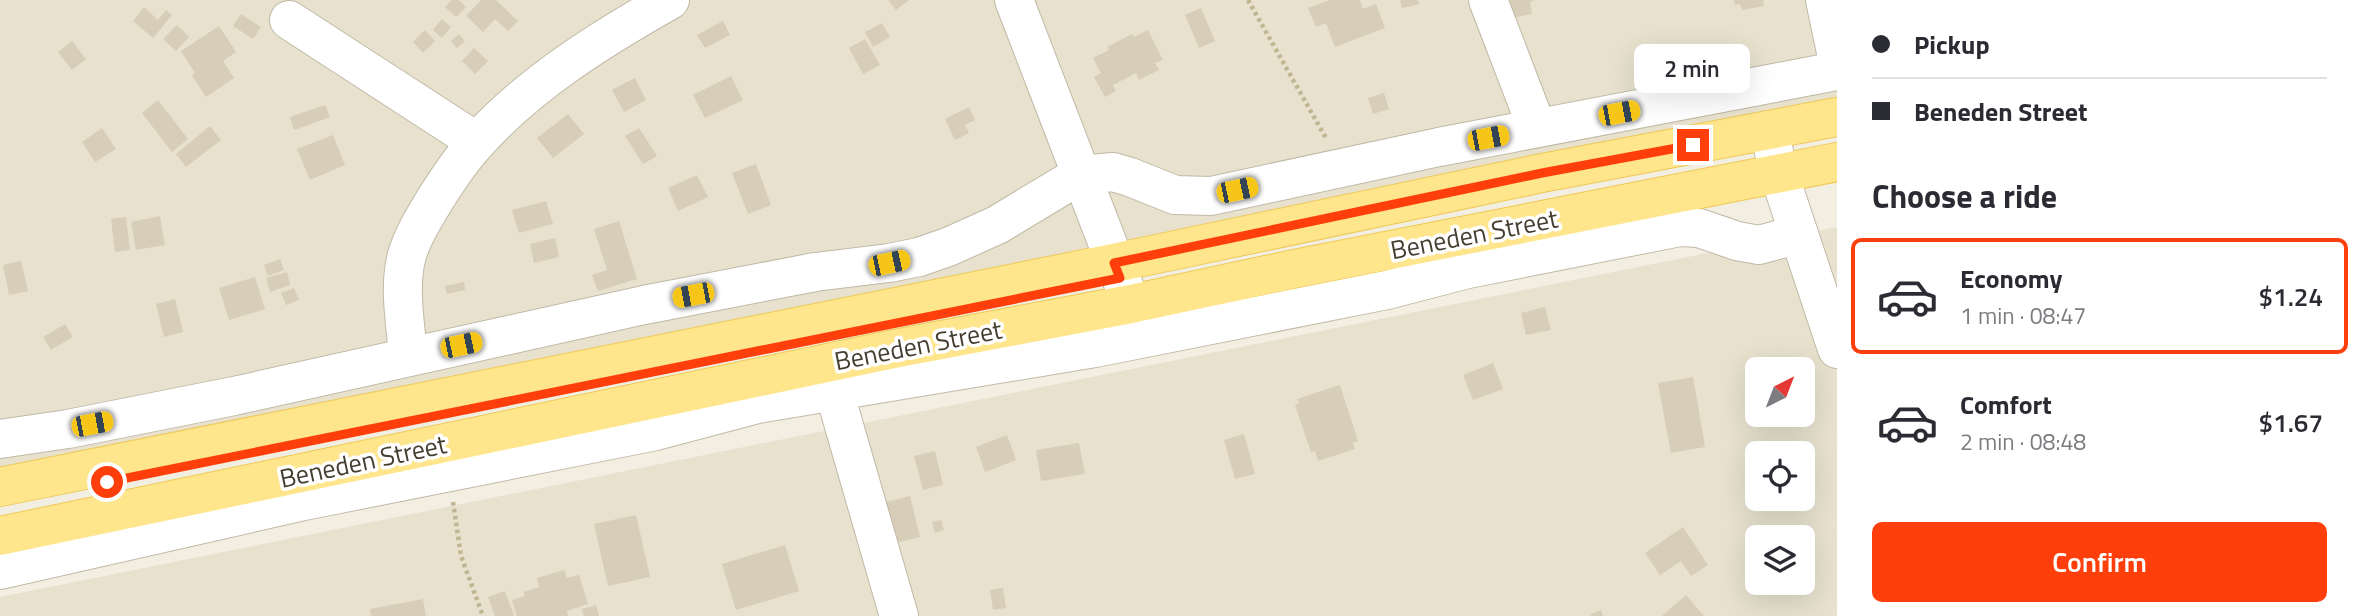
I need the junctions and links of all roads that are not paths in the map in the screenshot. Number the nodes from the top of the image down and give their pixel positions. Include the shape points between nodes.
1 (670, 0) edge
2 (1014, 0) edge
3 (1488, 0) edge
4 (1825, 0) edge
5 (289, 20) dead end
6 (1837, 57) edge
7 (1837, 71) edge
8 (1837, 117) edge
9 (1537, 128) junction
10 (1837, 131) edge
11 (477, 142) junction
12 (1837, 149) edge
13 (1774, 152) junction
14 (1837, 162) edge
15 (1080, 174) junction
16 (1799, 234) junction
17 (1123, 285) junction
18 (1837, 349) edge
19 (408, 357) junction
20 (834, 391) junction
21 (0, 439) edge
22 (0, 487) edge
23 (0, 504) edge
24 (0, 521) edge
25 (0, 536) edge
26 (0, 570) edge
27 (899, 616) edge

1 - 11 street via 571,60
2 - 15 street
3 - 9 street
4 - 6 street
5 - 11 street
7 - 9 street
8 - 13 main road, Beneden Street
9 - 15 street via 1211,195 1175,195 1113,172
10 - 13 street
11 - 19 street via 420,223 406,257 403,291
12 - 13 street
13 - 14 main road, Beneden Street
13 - 16 street
13 - 17 main road, Beneden Street via 1294,269
15 - 17 street
15 - 19 street via 998,225 919,257 644,304
16 - 18 street
16 - 20 street via 1759,246 1680,227 1095,348
17 - 22 main road, Beneden Street
17 - 23 street
17 - 24 street
17 - 25 main road, Beneden Street via 772,374
19 - 21 street via 68,429
20 - 26 street via 304,501
20 - 27 street

